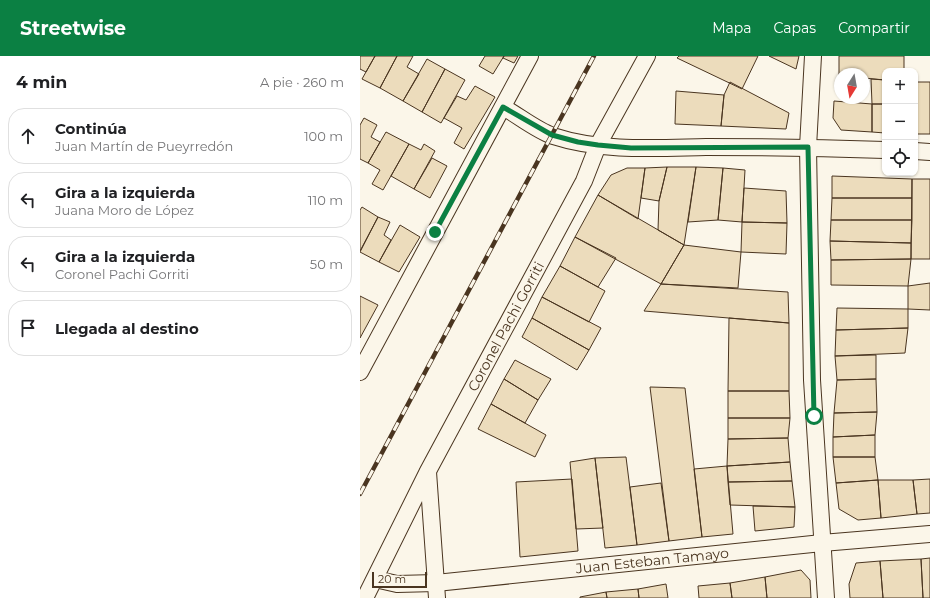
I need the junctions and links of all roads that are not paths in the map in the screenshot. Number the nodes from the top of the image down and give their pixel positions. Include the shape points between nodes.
1 (530, 56) edge
2 (647, 56) edge
3 (814, 56) edge
4 (503, 107) junction
5 (598, 145) junction
6 (808, 147) junction
7 (882, 150) edge
8 (918, 151) edge
9 (930, 152) edge
10 (360, 372) edge
11 (428, 472) junction
12 (930, 534) edge
13 (822, 543) junction
14 (375, 579) junction
15 (436, 591) edge
16 (365, 598) edge
17 (826, 598) edge

1 - 4 street
2 - 5 street, Coronel Pachi Gorriti
3 - 6 street
4 - 5 street via 552,135
4 - 10 street
5 - 6 street via 631,148
5 - 11 street, Coronel Pachi Gorriti via 584,181
6 - 7 street
6 - 13 street via 812,380
8 - 9 street
11 - 14 street, Coronel Pachi Gorriti
11 - 15 street
12 - 13 street, Juan Esteban Tamayo
13 - 15 street, Juan Esteban Tamayo
13 - 17 street
14 - 15 street, Juan Esteban Tamayo
14 - 16 street, Coronel Pachi Gorriti

